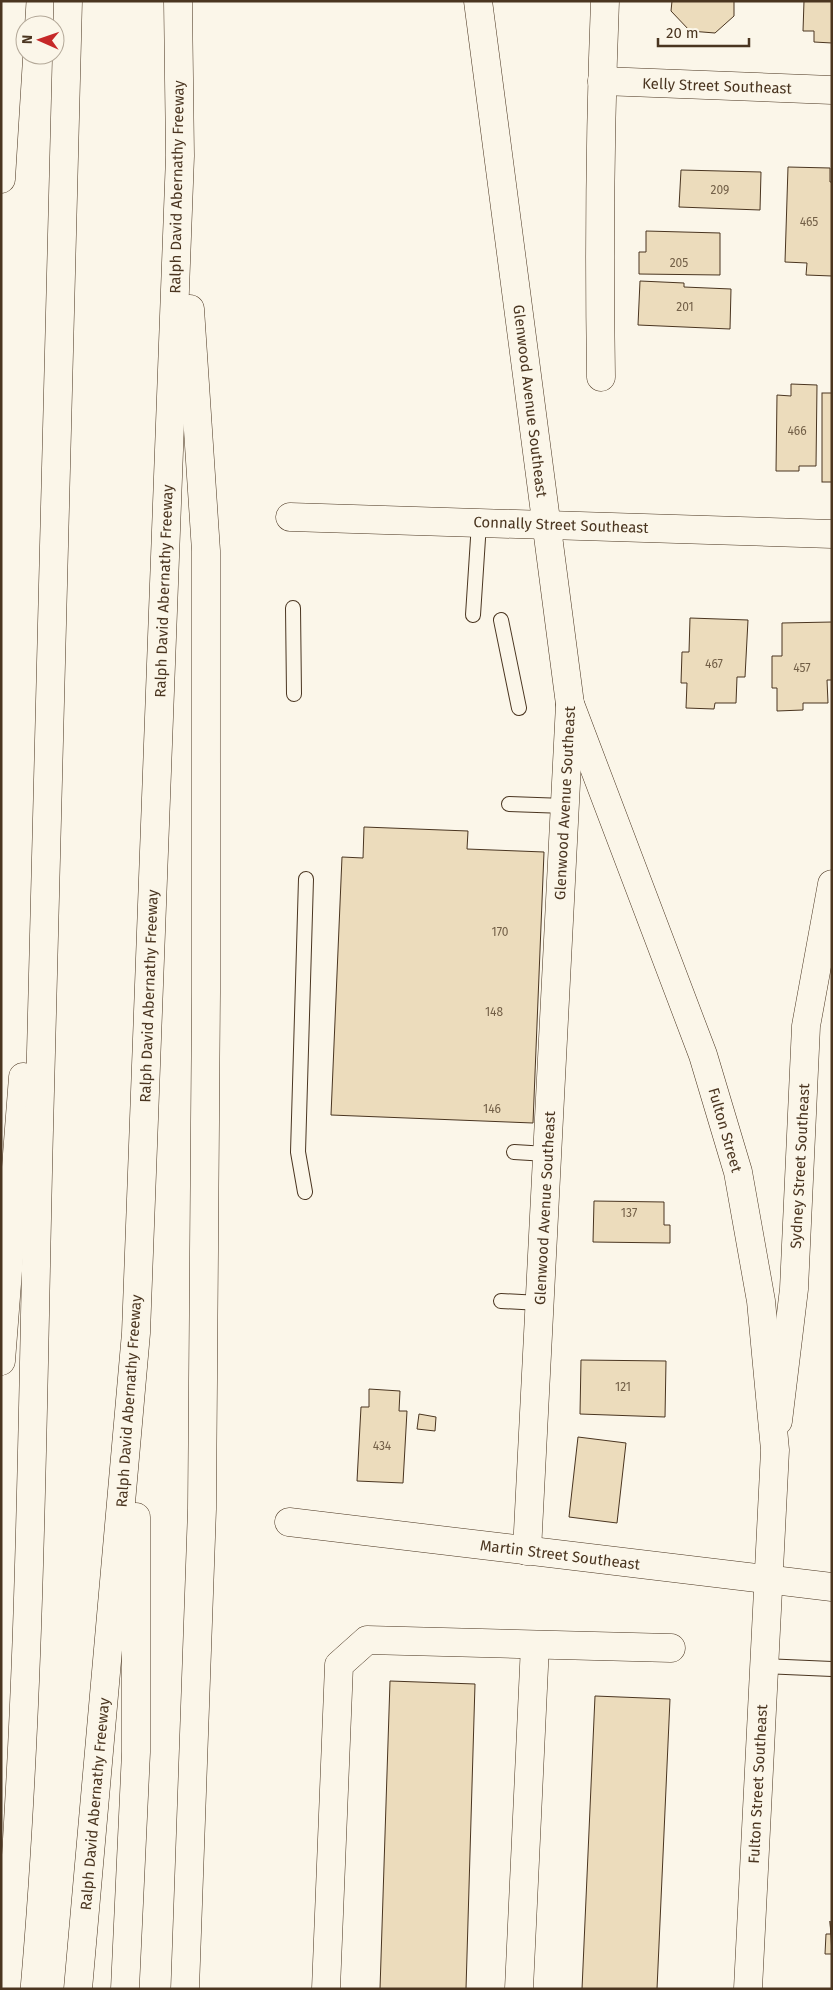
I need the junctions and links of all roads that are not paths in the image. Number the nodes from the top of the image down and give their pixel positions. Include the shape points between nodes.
1 (12, 1) edge
2 (68, 1) edge
3 (178, 1) edge
4 (478, 1) edge
5 (605, 1) edge
6 (602, 81) junction
7 (832, 90) edge
8 (180, 156) junction
9 (1, 179) edge
10 (600, 377) dead end
11 (290, 517) dead end
12 (479, 523) junction
13 (546, 525) junction
14 (832, 534) edge
15 (293, 608) dead end
16 (473, 615) dead end
17 (501, 620) dead end
18 (294, 694) dead end
19 (570, 704) junction
20 (519, 708) dead end
21 (48, 724) junction
22 (509, 804) dead end
23 (565, 806) junction
24 (306, 879) dead end
25 (832, 884) edge
26 (514, 1152) dead end
27 (547, 1154) junction
28 (306, 1192) dead end
29 (501, 1301) dead end
30 (540, 1303) junction
31 (136, 1333) junction
32 (1, 1361) edge
33 (774, 1450) junction
34 (289, 1522) dead end
35 (527, 1551) junction
36 (767, 1579) junction
37 (832, 1587) edge
38 (535, 1644) junction
39 (671, 1648) dead end
40 (763, 1666) junction
41 (832, 1669) edge
42 (6, 1989) edge
43 (78, 1989) edge
44 (125, 1989) edge
45 (185, 1989) edge
46 (326, 1989) edge
47 (519, 1989) edge
48 (748, 1989) edge

1 - 9 main road
2 - 21 main road
3 - 8 main road, Ralph David Abernathy Freeway
4 - 13 main road, Glenwood Avenue Southeast
5 - 6 main road
6 - 7 main road, Kelly Street Southeast
6 - 10 main road
8 - 31 main road, Ralph David Abernathy Freeway
8 - 45 main road via 206,560 202,1509
11 - 12 main road, Connally Street Southeast
12 - 13 main road, Connally Street Southeast
12 - 16 lane
13 - 14 main road, Connally Street Southeast
13 - 19 main road, Glenwood Avenue Southeast
15 - 18 lane
17 - 20 lane
19 - 23 main road, Glenwood Avenue Southeast
19 - 33 main road, Fulton Street via 703,1055 738,1172 761,1301
21 - 32 main road
21 - 42 main road via 29,1576 16,1877
22 - 23 lane
23 - 27 main road, Glenwood Avenue Southeast
24 - 28 lane via 298,1152
25 - 33 main road, Sydney Street Southeast via 806,1026 794,1289
26 - 27 lane
27 - 30 main road, Glenwood Avenue Southeast
29 - 30 lane
30 - 35 main road, Glenwood Avenue Southeast
31 - 43 main road, Ralph David Abernathy Freeway
31 - 44 main road via 136,1752
33 - 36 main road, Fulton Street
34 - 35 main road, Martin Street Southeast
35 - 36 main road, Martin Street Southeast
36 - 37 main road, Martin Street Southeast
36 - 40 main road, Fulton Street Southeast
38 - 39 main road
38 - 46 main road via 367,1640 339,1665
38 - 47 main road
40 - 41 lane
40 - 48 main road, Fulton Street Southeast

